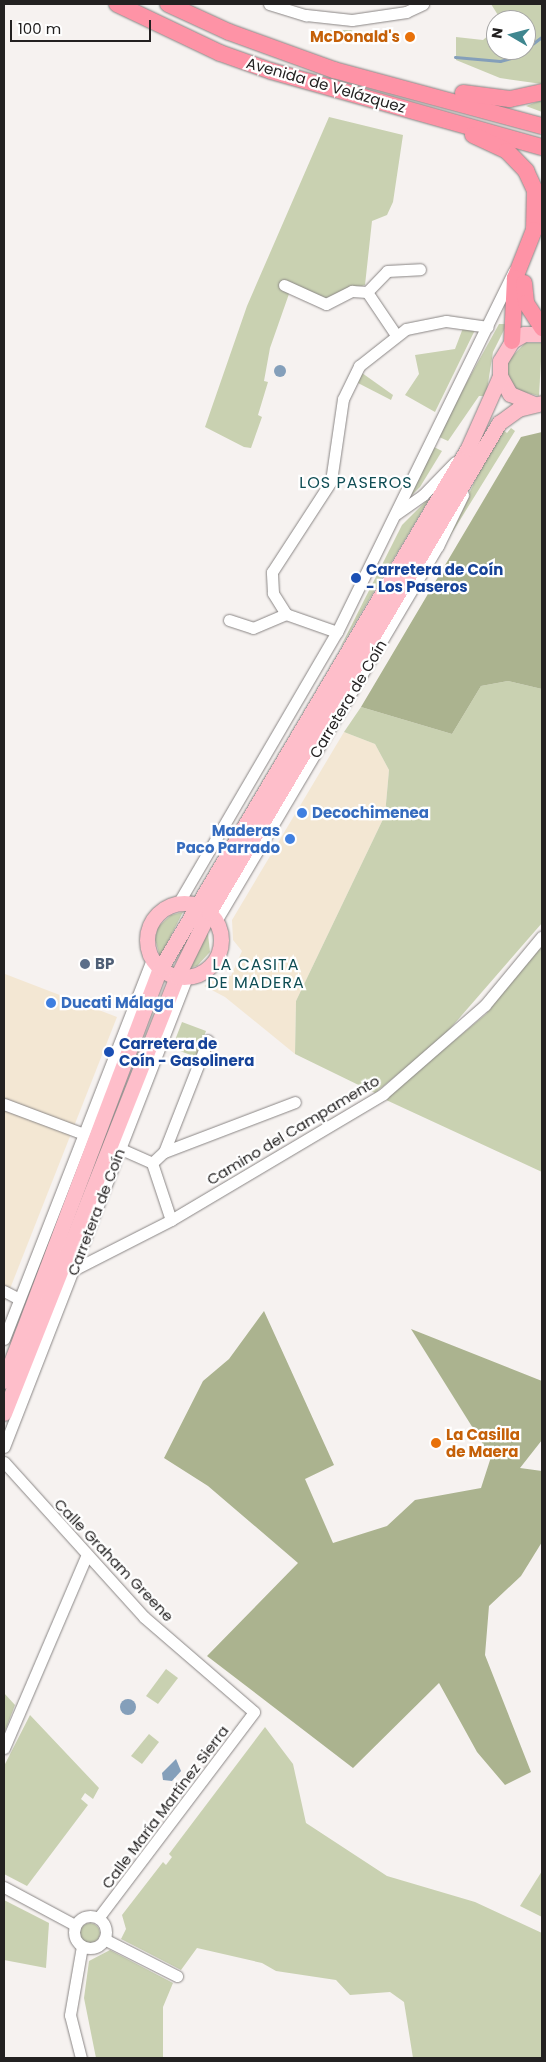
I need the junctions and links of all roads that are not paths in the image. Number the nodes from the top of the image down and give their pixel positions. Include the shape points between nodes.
1 (117, 4) edge
2 (168, 4) edge
3 (269, 4) edge
4 (423, 4) edge
5 (310, 60) junction
6 (542, 92) edge
7 (370, 99) junction
8 (542, 126) edge
9 (542, 147) edge
10 (542, 240) edge
11 (522, 256) junction
12 (420, 269) dead end
13 (284, 285) dead end
14 (367, 292) junction
15 (488, 327) junction
16 (542, 328) edge
17 (542, 334) edge
18 (396, 335) junction
19 (512, 341) junction
20 (500, 376) junction
21 (538, 403) edge
22 (468, 448) junction
23 (395, 515) junction
24 (286, 614) junction
25 (229, 620) dead end
26 (337, 632) junction
27 (180, 902) junction
28 (207, 912) junction
29 (542, 936) edge
30 (156, 965) junction
31 (182, 977) junction
32 (208, 1040) dead end
33 (295, 1102) dead end
34 (4, 1104) edge
35 (84, 1134) junction
36 (120, 1148) junction
37 (164, 1152) junction
38 (152, 1163) junction
39 (171, 1220) junction
40 (73, 1270) junction
41 (4, 1291) edge
42 (19, 1299) junction
43 (8, 1319) edge
44 (4, 1339) edge
45 (4, 1381) edge
46 (4, 1413) edge
47 (4, 1447) edge
48 (4, 1462) edge
49 (86, 1557) junction
50 (254, 1712) joint
51 (4, 1748) edge
52 (4, 1887) edge
53 (98, 1918) junction
54 (75, 1925) junction
55 (104, 1939) junction
56 (82, 1946) junction
57 (177, 1976) dead end
58 (81, 2058) edge

1 - 7 highway, Avenida de Velázquez via 220,53
2 - 5 highway, Avenida de Velázquez
3 - 4 street via 306,15 352,20 406,12
5 - 6 highway via 336,61 480,97 510,98
5 - 8 highway, Avenida de Velázquez
7 - 9 highway, Avenida de Velázquez
7 - 11 highway via 397,116 485,138 507,151 526,170 535,190 534,230
10 - 16 highway via 528,266 523,291 532,317
11 - 15 street
11 - 19 highway via 513,290
12 - 14 street via 387,271
13 - 14 street via 319,303 352,291
14 - 18 street
15 - 18 street via 473,322 446,321 420,325
15 - 23 street
17 - 19 main road via 524,334
18 - 24 street via 359,366 343,399 331,481 272,572 273,593
19 - 20 main road via 500,361
20 - 21 main road via 510,394
20 - 22 main road
21 - 28 main road via 500,423 473,474
22 - 23 street via 423,495
22 - 28 main road
23 - 26 street
24 - 25 street via 253,628
24 - 26 street
26 - 27 street
27 - 28 main road
27 - 30 main road via 161,911 148,927 146,941
28 - 30 main road, Carretera de Coín
28 - 31 main road
28 - 31 main road via 221,939 217,957 200,974
29 - 39 street, Camino del Campamento via 479,1011 383,1094
30 - 31 main road
30 - 35 street
30 - 45 main road, Carretera de Coín
31 - 36 street, Carretera de Coín
31 - 46 main road
32 - 37 street
33 - 37 street
34 - 35 street
35 - 42 street
36 - 38 street
36 - 40 street, Carretera de Coín
37 - 38 street
38 - 39 street
39 - 40 street, Camino del Campamento
40 - 47 street, Carretera de Coín
41 - 42 street
42 - 43 street
43 - 44 street
48 - 49 street, Calle Graham Greene
49 - 50 street, Calle Graham Greene via 144,1617
49 - 51 street
50 - 53 street, Calle María Martínez Sierra
52 - 54 street
53 - 54 street via 88,1916
53 - 55 street via 104,1925
54 - 56 street via 75,1939
55 - 56 street via 92,1948
55 - 57 street
56 - 58 street via 70,2009

